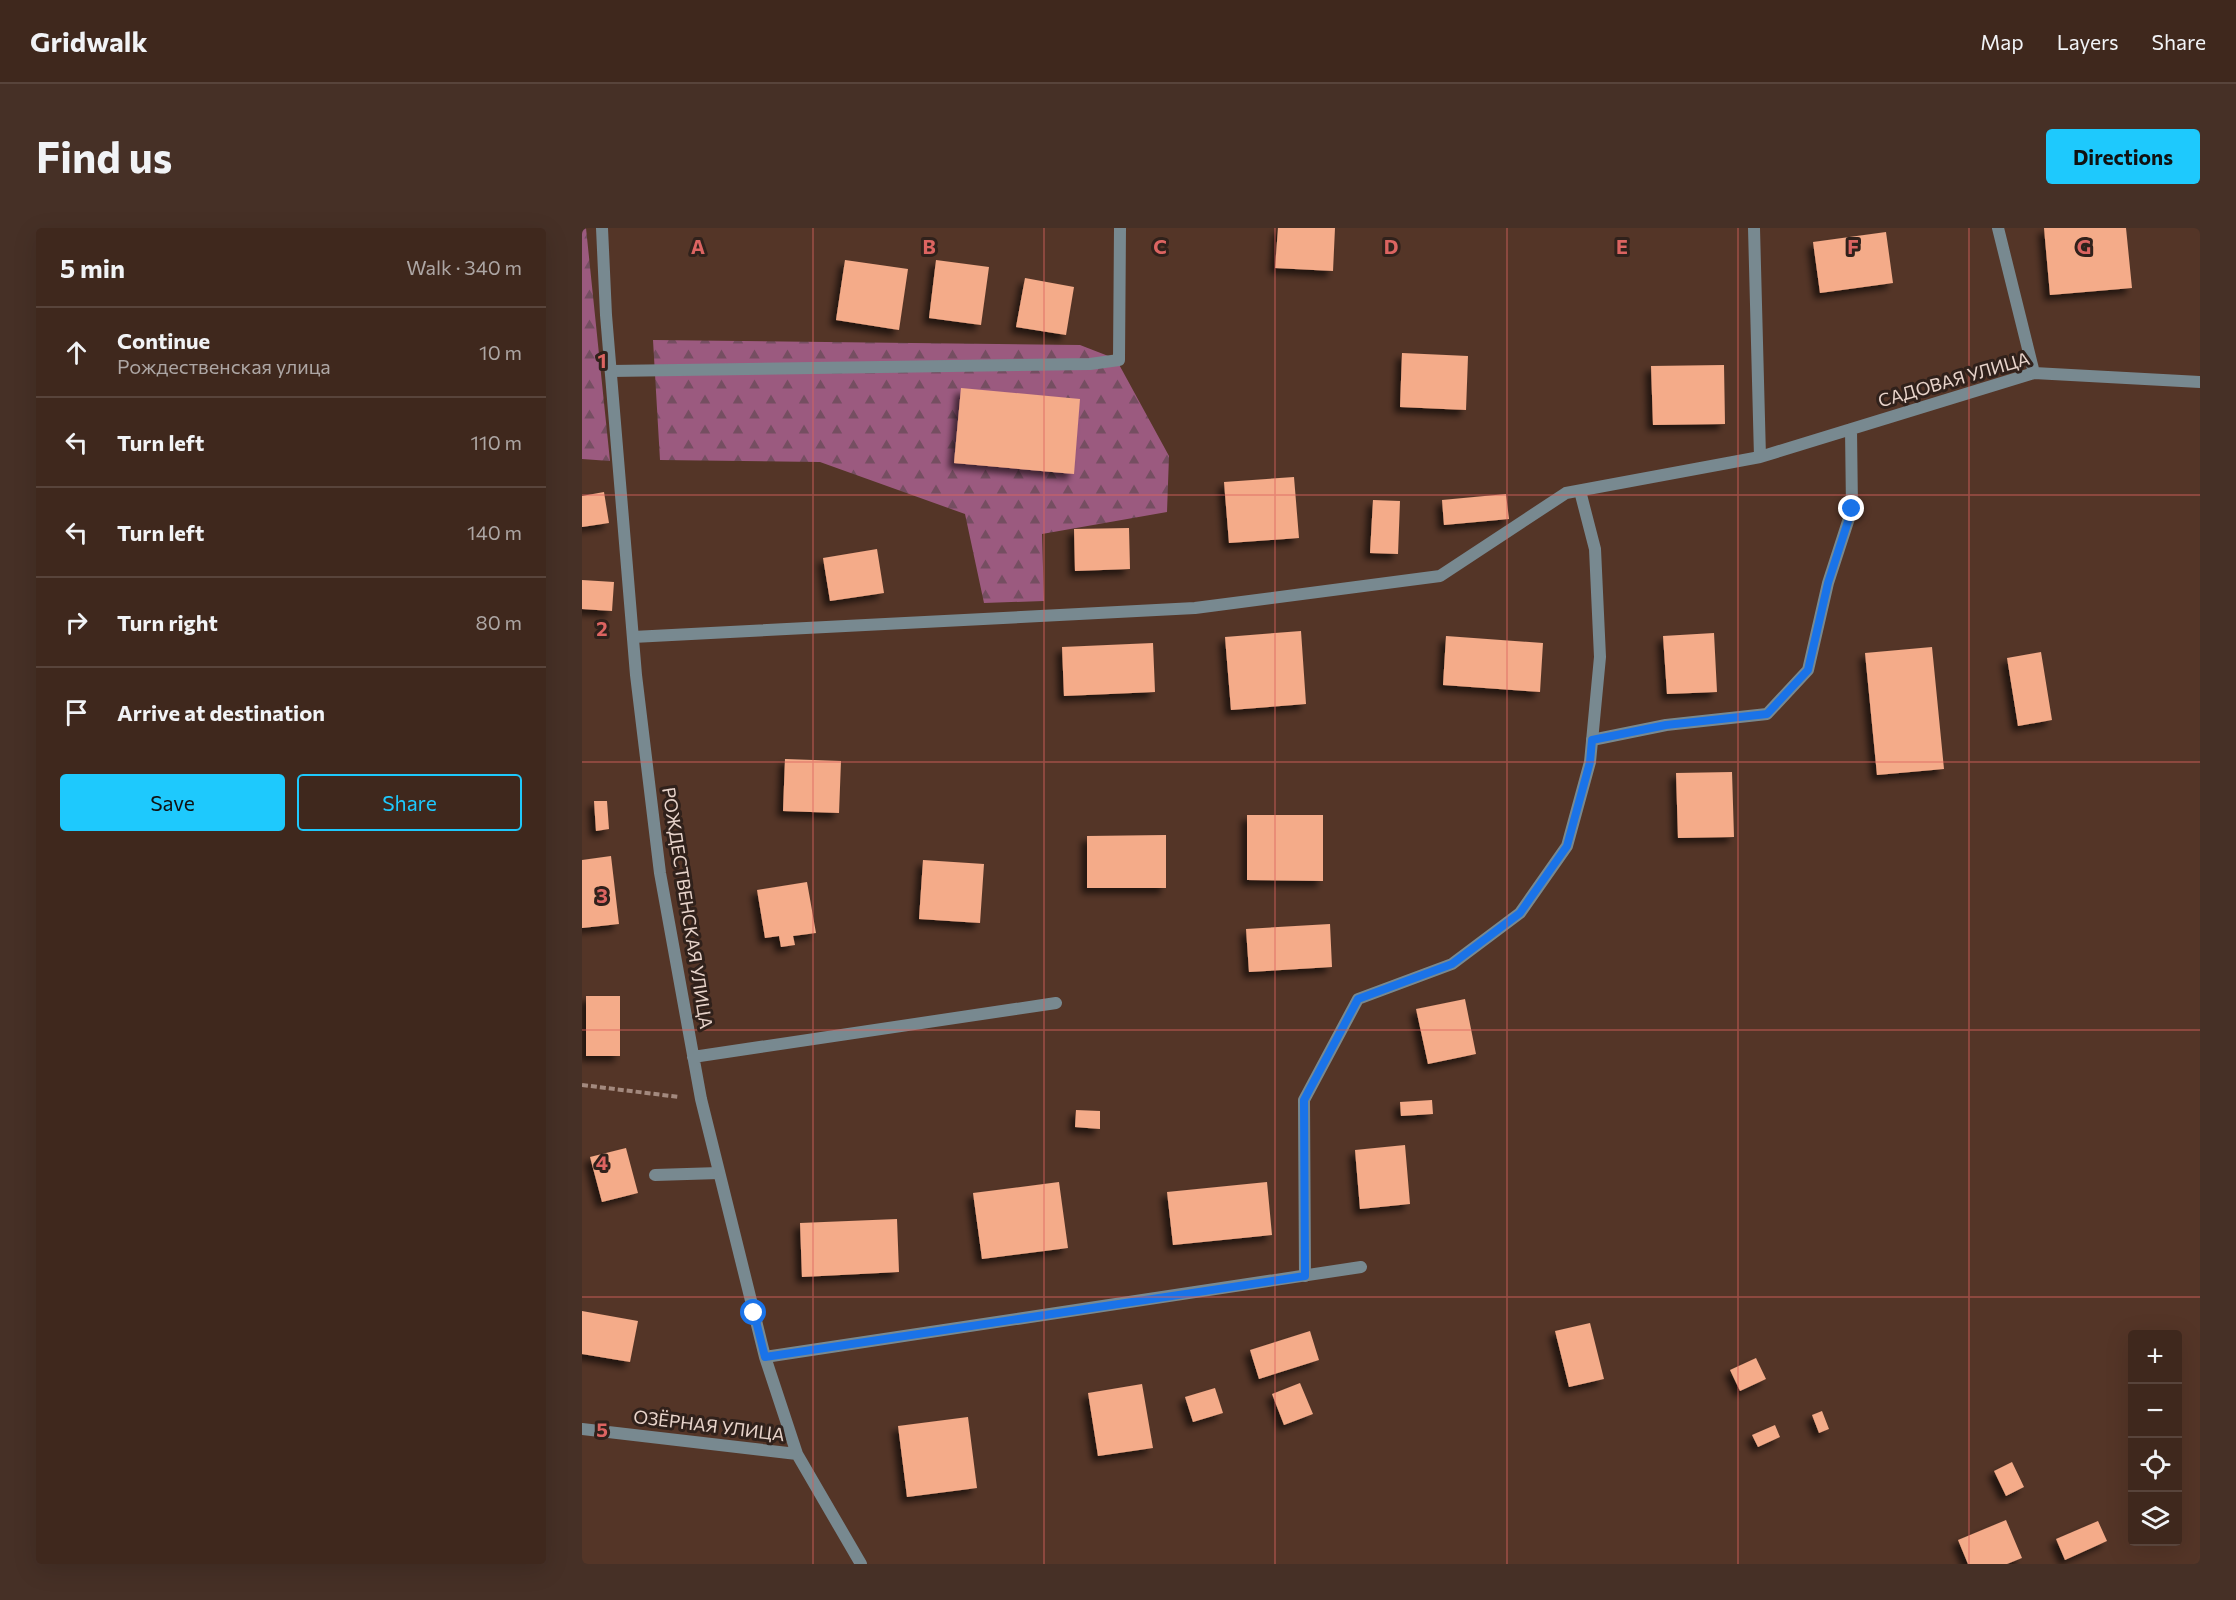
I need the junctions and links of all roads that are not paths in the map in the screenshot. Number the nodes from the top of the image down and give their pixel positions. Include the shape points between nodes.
1 (602, 228) edge
2 (1120, 228) edge
3 (1754, 228) edge
4 (1998, 228) edge
5 (611, 371) junction
6 (2034, 373) junction
7 (2200, 382) edge
8 (1851, 429) junction
9 (1760, 457) junction
10 (1580, 491) junction
11 (633, 637) junction
12 (1592, 740) junction
13 (1056, 1002) dead end
14 (693, 1056) junction
15 (719, 1173) junction
16 (655, 1175) dead end
17 (1361, 1267) dead end
18 (1305, 1276) junction
19 (765, 1357) junction
20 (582, 1430) edge
21 (797, 1454) junction
22 (861, 1564) edge

1 - 5 street, РОЖДЕСТВЕНСКАЯ УЛИЦА
2 - 5 street via 1119,360 1090,364
3 - 9 street
4 - 6 street
5 - 11 street, РОЖДЕСТВЕНСКАЯ УЛИЦА
6 - 7 street, САДОВАЯ УЛИЦА
6 - 8 street, САДОВАЯ УЛИЦА
8 - 9 street, САДОВАЯ УЛИЦА
8 - 12 street via 1852,509 1828,583 1808,670 1767,714 1666,725
9 - 10 street, САДОВАЯ УЛИЦА
10 - 11 street, САДОВАЯ УЛИЦА via 1566,493 1440,576 1195,608
10 - 12 street via 1594,549 1600,657
11 - 14 street, РОЖДЕСТВЕНСКАЯ УЛИЦА via 660,873
12 - 18 street via 1590,762 1567,846 1520,913 1452,964 1358,999 1304,1100
13 - 14 street
14 - 15 street, РОЖДЕСТВЕНСКАЯ УЛИЦА
15 - 16 street
15 - 19 street, РОЖДЕСТВЕНСКАЯ УЛИЦА
17 - 18 street
18 - 19 street
19 - 21 street, РОЖДЕСТВЕНСКАЯ УЛИЦА
20 - 21 street, ОЗЁРНАЯ УЛИЦА
21 - 22 street, РОЖДЕСТВЕНСКАЯ УЛИЦА

